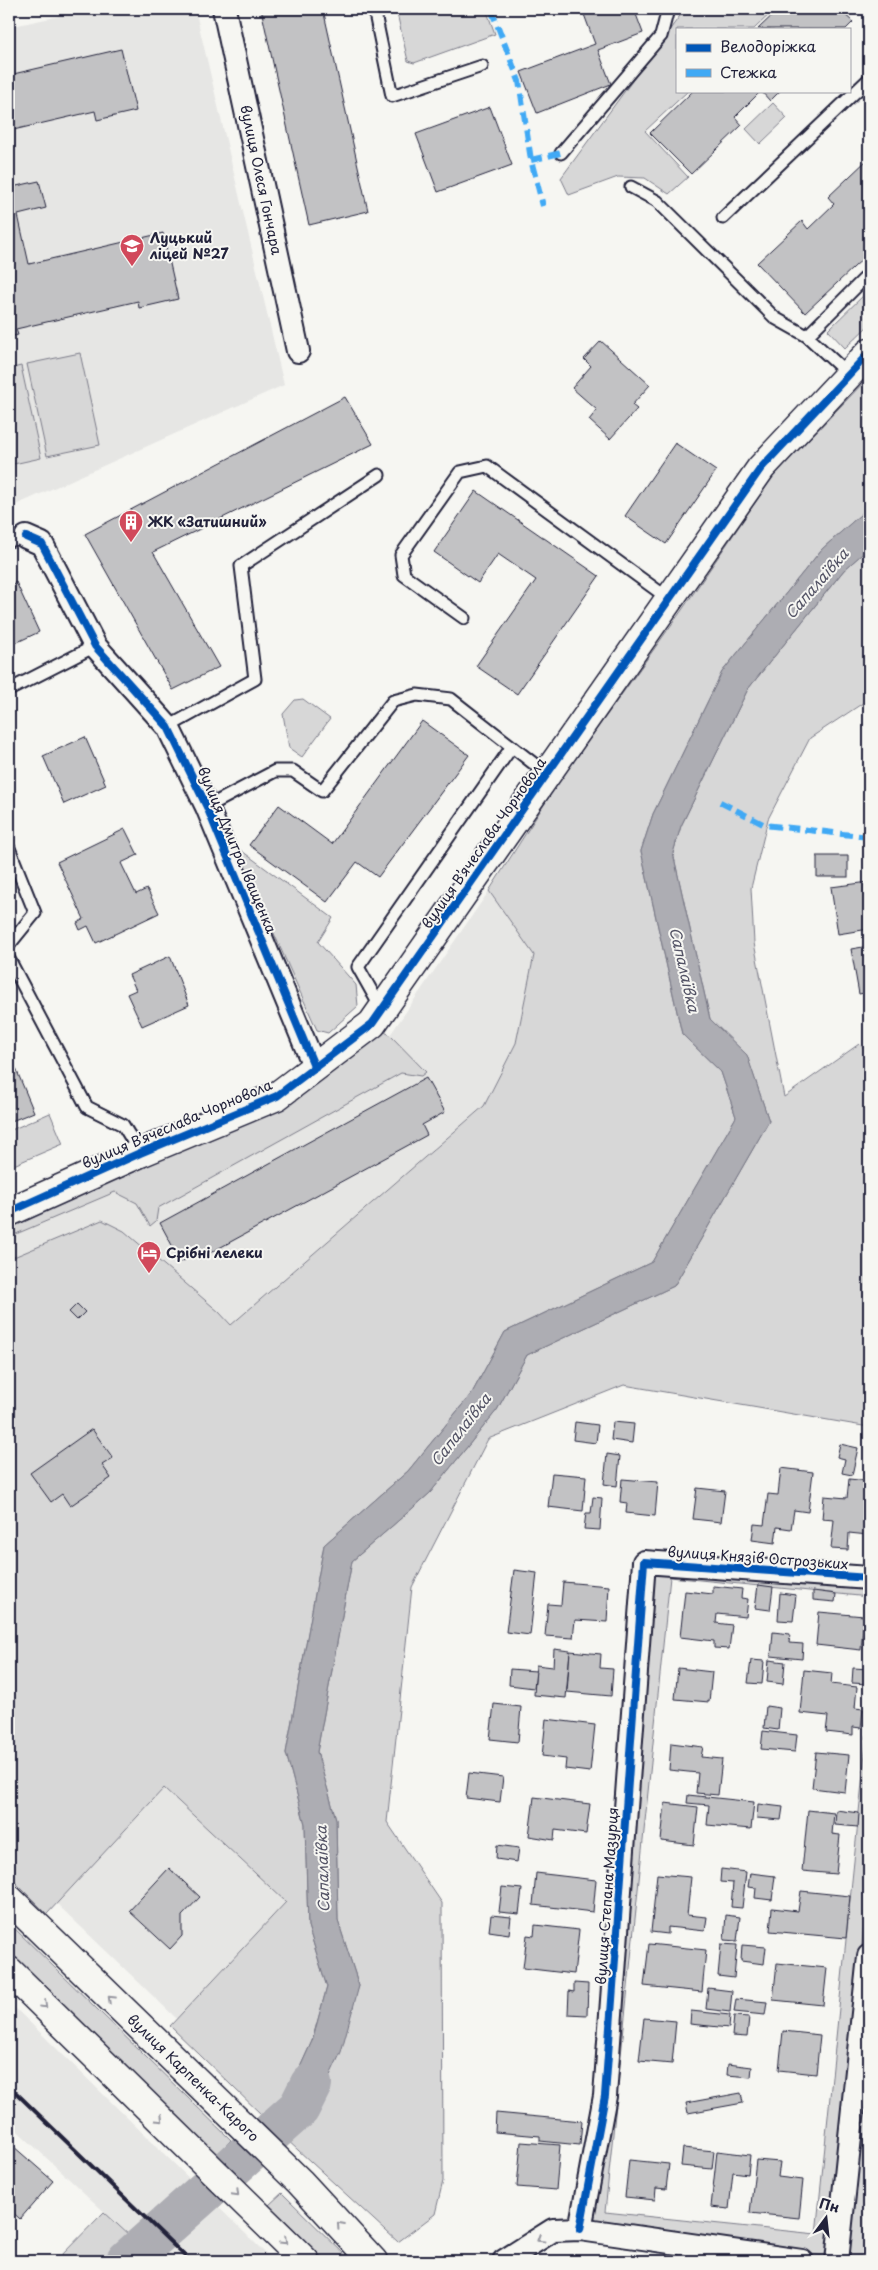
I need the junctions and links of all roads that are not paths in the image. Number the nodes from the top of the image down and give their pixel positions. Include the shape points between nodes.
1 (224, 9) edge
2 (374, 9) edge
3 (665, 9) edge
4 (482, 66) dead end
5 (869, 79) edge
6 (561, 153) dead end
7 (631, 187) dead end
8 (723, 218) dead end
9 (869, 274) edge
10 (807, 336) junction
11 (298, 351) dead end
12 (869, 353) edge
13 (848, 374) junction
14 (379, 475) dead end
15 (18, 539) edge
16 (669, 599) junction
17 (464, 618) dead end
18 (95, 646) junction
19 (9, 690) edge
20 (168, 727) junction
21 (511, 748) junction
22 (547, 774) junction
23 (207, 807) junction
24 (9, 848) edge
25 (9, 945) edge
26 (9, 958) edge
27 (382, 1009) junction
28 (315, 1068) junction
29 (140, 1152) junction
30 (9, 1212) edge
31 (644, 1562) joint
32 (869, 1578) edge
33 (9, 1899) edge
34 (869, 1956) edge
35 (9, 1971) edge
36 (580, 2229) junction
37 (305, 2261) edge
38 (373, 2261) edge
39 (504, 2261) edge
40 (802, 2261) edge
41 (838, 2261) edge

1 - 11 street, вулиця Олеся Гончара
2 - 4 lane via 392,96
3 - 6 lane via 667,13 661,36
5 - 8 lane
7 - 10 lane via 657,201 775,318
9 - 10 lane
10 - 13 lane
12 - 13 street, вулиця Вʼячеслава Чорновола
13 - 16 street, вулиця Вʼячеслава Чорновола via 762,468
14 - 20 lane via 240,566 255,679
15 - 18 street, вулиця Дмитра Іващенка via 42,544
16 - 17 lane via 487,466 460,472 401,555 404,575
16 - 22 street, вулиця Вʼячеслава Чорновола
18 - 19 lane
18 - 20 street, вулиця Дмитра Іващенка
20 - 23 street, вулиця Дмитра Іващенка
21 - 22 lane
21 - 23 lane via 450,699 417,695 393,701 322,791 293,771 275,771
21 - 27 lane via 358,966
22 - 27 street, вулиця Вʼячеслава Чорновола
23 - 28 street, вулиця Дмитра Іващенка
24 - 25 lane via 35,913
26 - 29 lane via 88,1107 123,1125
27 - 28 street, вулиця Вʼячеслава Чорновола via 372,1024
28 - 29 street, вулиця Вʼячеслава Чорновола via 277,1096
29 - 30 street, вулиця Вʼячеслава Чорновола
31 - 32 street, вулиця Князів Острозьких
31 - 36 street, вулиця Степана Мазурця via 605,2096
38 -> 33 street, вулиця Карпенка-Карого via 300,2182
34 - 41 street
35 -> 37 street
36 -> 39 street via 553,2230
36 - 40 street

